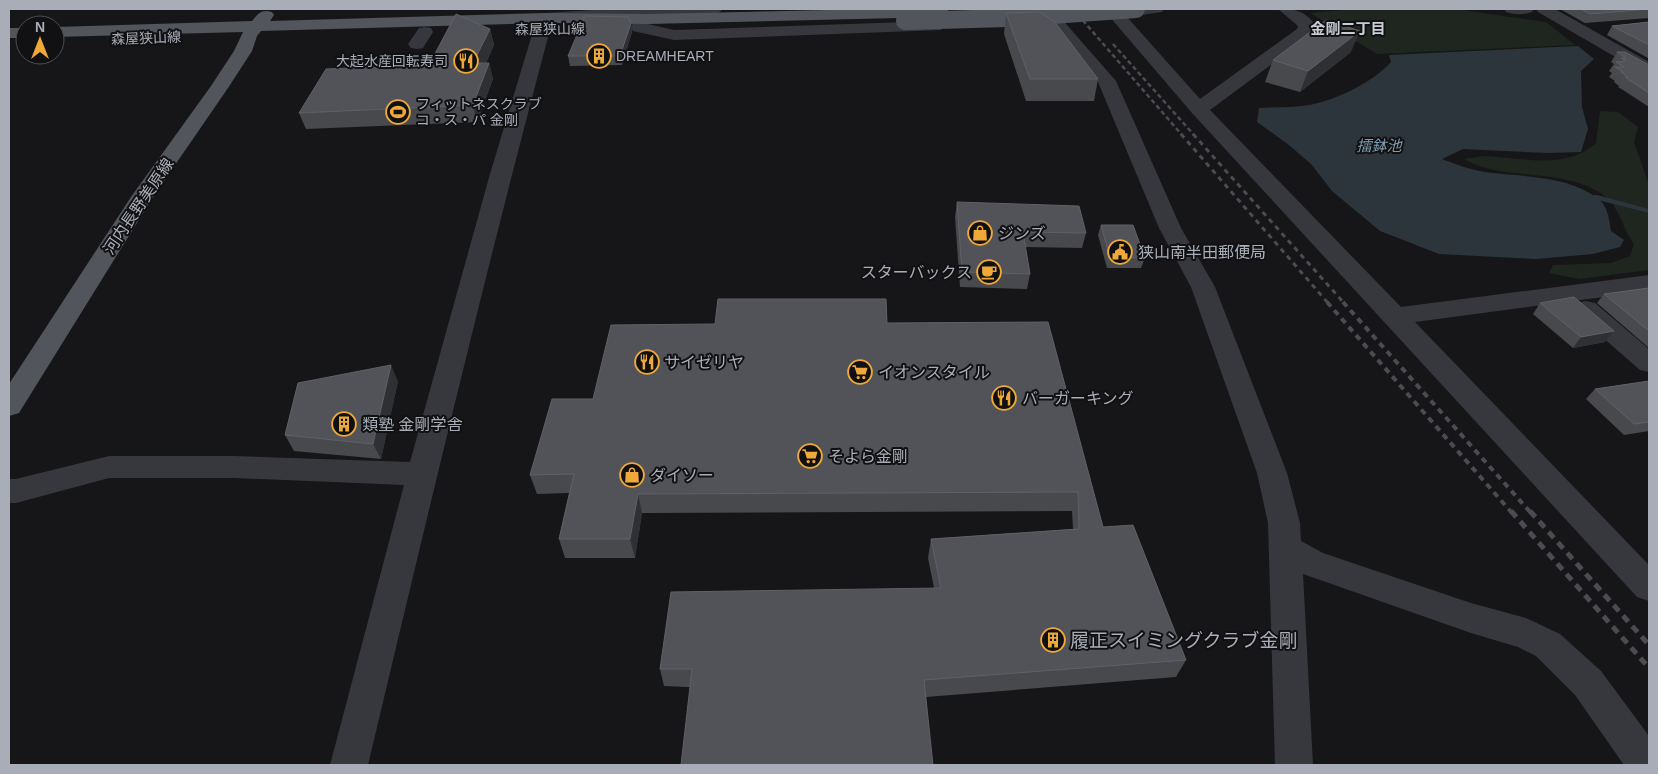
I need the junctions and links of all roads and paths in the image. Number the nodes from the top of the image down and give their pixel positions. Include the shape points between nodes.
1 (714, 9) edge
2 (1017, 9) edge
3 (1136, 9) edge
4 (1156, 9) edge
5 (1286, 9) edge
6 (1512, 9) edge
7 (1526, 9) edge
8 (1544, 9) edge
9 (1112, 11) edge
10 (1049, 16) edge
11 (902, 17) junction
12 (259, 23) edge
13 (543, 24) junction
14 (639, 27) junction
15 (1611, 27) edge
16 (1582, 30) junction
17 (65, 32) edge
18 (65, 40) edge
19 (1649, 68) edge
20 (1199, 109) junction
21 (1649, 283) edge
22 (1568, 294) junction
23 (1394, 316) junction
24 (1649, 363) edge
25 (9, 406) edge
26 (422, 474) junction
27 (9, 491) edge
28 (1284, 548) junction
29 (1649, 587) edge
30 (349, 765) edge
31 (1294, 765) edge
32 (1647, 765) edge

1 - 13 street via 660,10
2 - 11 main road, 森屋狭山線
3 - 11 main road, 森屋狭山線, bridge via 1007,18
4 - 9 street
5 - 20 street via 1307,25 1304,32
6 - 7 street
8 - 16 street
9 - 20 street
10 - 14 street via 674,35
10 - 28 street via 1107,81 1170,228 1203,287 1272,473 1284,523
11 - 13 main road, 森屋狭山線 via 648,19
11 - 14 main road, 森屋狭山線
12 - 13 main road, 森屋狭山線
12 - 13 main road, 森屋狭山線 via 421,38
12 - 17 main road, 森屋狭山線
12 - 18 main road, 森屋狭山線
12 - 25 main road, 河内長野美原線 via 142,197
13 - 14 main road, 森屋狭山線
13 - 26 street
15 - 16 street
16 - 19 street
20 - 23 street
21 - 22 street
22 - 23 street
22 - 24 street
23 - 29 street
26 - 27 street via 234,467 109,467
26 - 30 street
28 - 31 street
28 - 32 street via 1312,563 1526,634 1548,645 1588,683

